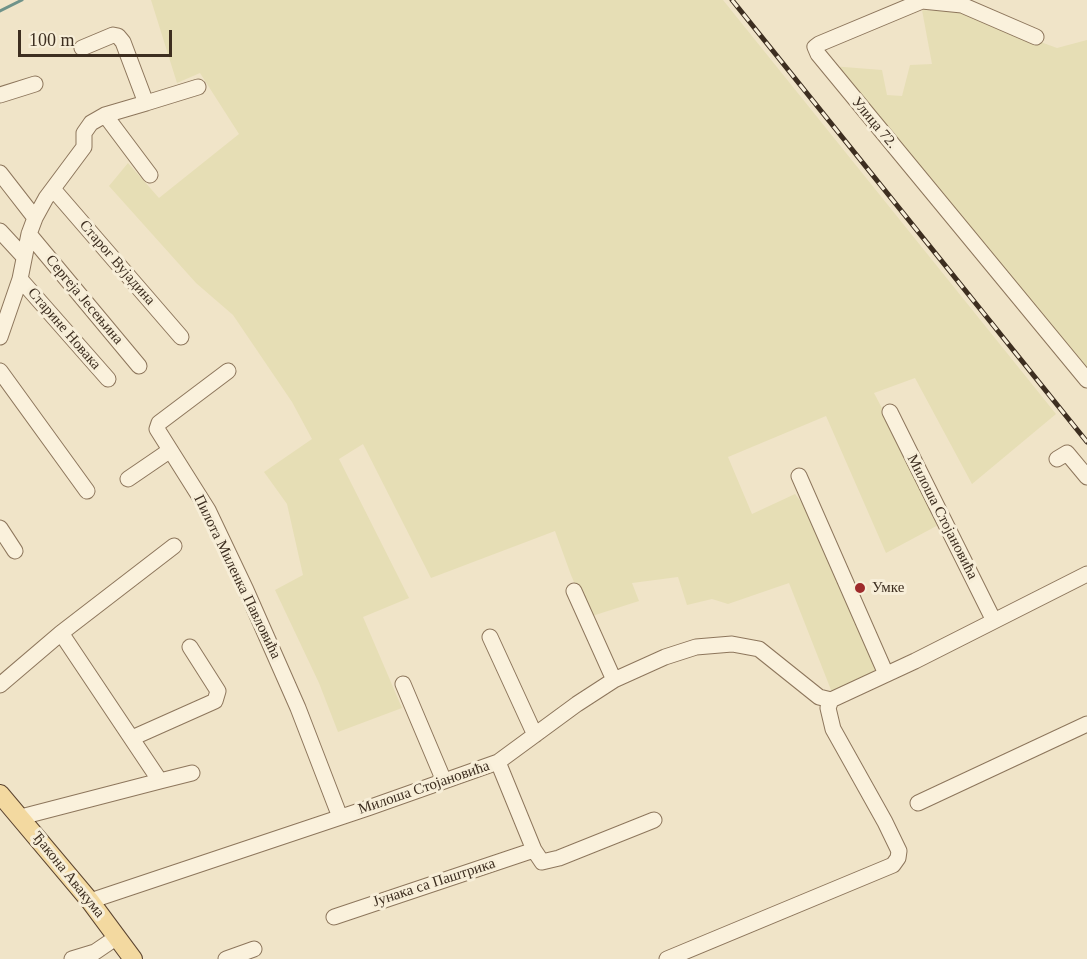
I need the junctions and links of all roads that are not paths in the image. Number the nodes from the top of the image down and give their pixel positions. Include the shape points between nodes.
1 (1036, 37) dead end
2 (82, 48) dead end
3 (35, 84) dead end
4 (198, 87) dead end
5 (0, 95) edge
6 (146, 103) junction
7 (105, 115) junction
8 (0, 173) edge
9 (150, 175) dead end
10 (53, 189) junction
11 (35, 218) junction
12 (0, 231) edge
13 (28, 234) junction
14 (24, 257) junction
15 (20, 279) junction
16 (5, 303) edge
17 (0, 337) edge
18 (181, 337) dead end
19 (139, 366) dead end
20 (0, 371) edge
21 (228, 371) dead end
22 (108, 379) dead end
23 (1087, 380) edge
24 (890, 412) dead end
25 (169, 451) junction
26 (1057, 459) dead end
27 (799, 476) dead end
28 (1087, 477) edge
29 (128, 479) dead end
30 (87, 491) dead end
31 (0, 528) edge
32 (174, 546) dead end
33 (15, 551) dead end
34 (1087, 574) edge
35 (574, 591) dead end
36 (994, 621) junction
37 (61, 633) junction
38 (490, 637) dead end
39 (190, 647) dead end
40 (886, 675) junction
41 (614, 680) junction
42 (403, 684) dead end
43 (0, 685) edge
44 (831, 700) junction
45 (1087, 724) edge
46 (535, 735) junction
47 (132, 738) junction
48 (498, 762) junction
49 (192, 773) dead end
50 (160, 780) junction
51 (444, 781) junction
52 (0, 794) edge
53 (918, 803) dead end
54 (21, 817) junction
55 (340, 817) junction
56 (654, 820) dead end
57 (534, 850) junction
58 (90, 901) junction
59 (334, 916) dead end
60 (117, 937) junction
61 (254, 949) dead end
62 (72, 959) edge
63 (133, 959) edge
64 (226, 959) edge
65 (667, 959) edge

1 - 23 street, Улица 72. via 962,5 922,1 815,48
2 - 6 street via 118,36
3 - 5 street
4 - 6 street
6 - 7 street
7 - 9 street
7 - 10 street via 91,123 84,133 84,147
8 - 11 street
10 - 11 street
10 - 18 street, Старог Вујадина
11 - 13 street
12 - 14 street
13 - 14 street
13 - 19 street, Сергеја Јесењина
14 - 15 street
15 - 16 street
15 - 22 street, Старине Новака
16 - 17 street
20 - 30 street
21 - 25 street, Пилота Миленка Павловића via 159,423 157,429
24 - 36 street, Милоша Стојановића
25 - 29 street
25 - 55 street, Пилота Миленка Павловића via 208,510 246,590
26 - 28 street via 1067,453
27 - 40 street
31 - 33 street
32 - 37 street
34 - 36 street
35 - 41 street
36 - 40 street
37 - 43 street
37 - 47 street
38 - 46 street
39 - 47 street via 218,691 215,701
40 - 44 street
41 - 44 street, Милоша Стојановића via 696,647 732,644 759,649 819,697
41 - 46 street, Милоша Стојановића
42 - 51 street
44 - 65 street via 828,708 833,729 885,822 898,858 893,865
45 - 53 street
46 - 48 street, Милоша Стојановића
47 - 50 street
48 - 51 street, Милоша Стојановића
48 - 57 street
49 - 50 street
50 - 54 street
51 - 55 street, Милоша Стојановића
52 - 54 main road, Ђакона Авакума
54 - 58 main road, Ђакона Авакума
55 - 58 street, Милоша Стојановића
56 - 57 street via 559,858 542,862
57 - 59 street, Јунака са Паштрика
58 - 60 main road, Ђакона Авакума
60 - 62 street via 95,952
60 - 63 main road, Ђакона Авакума
61 - 64 street

